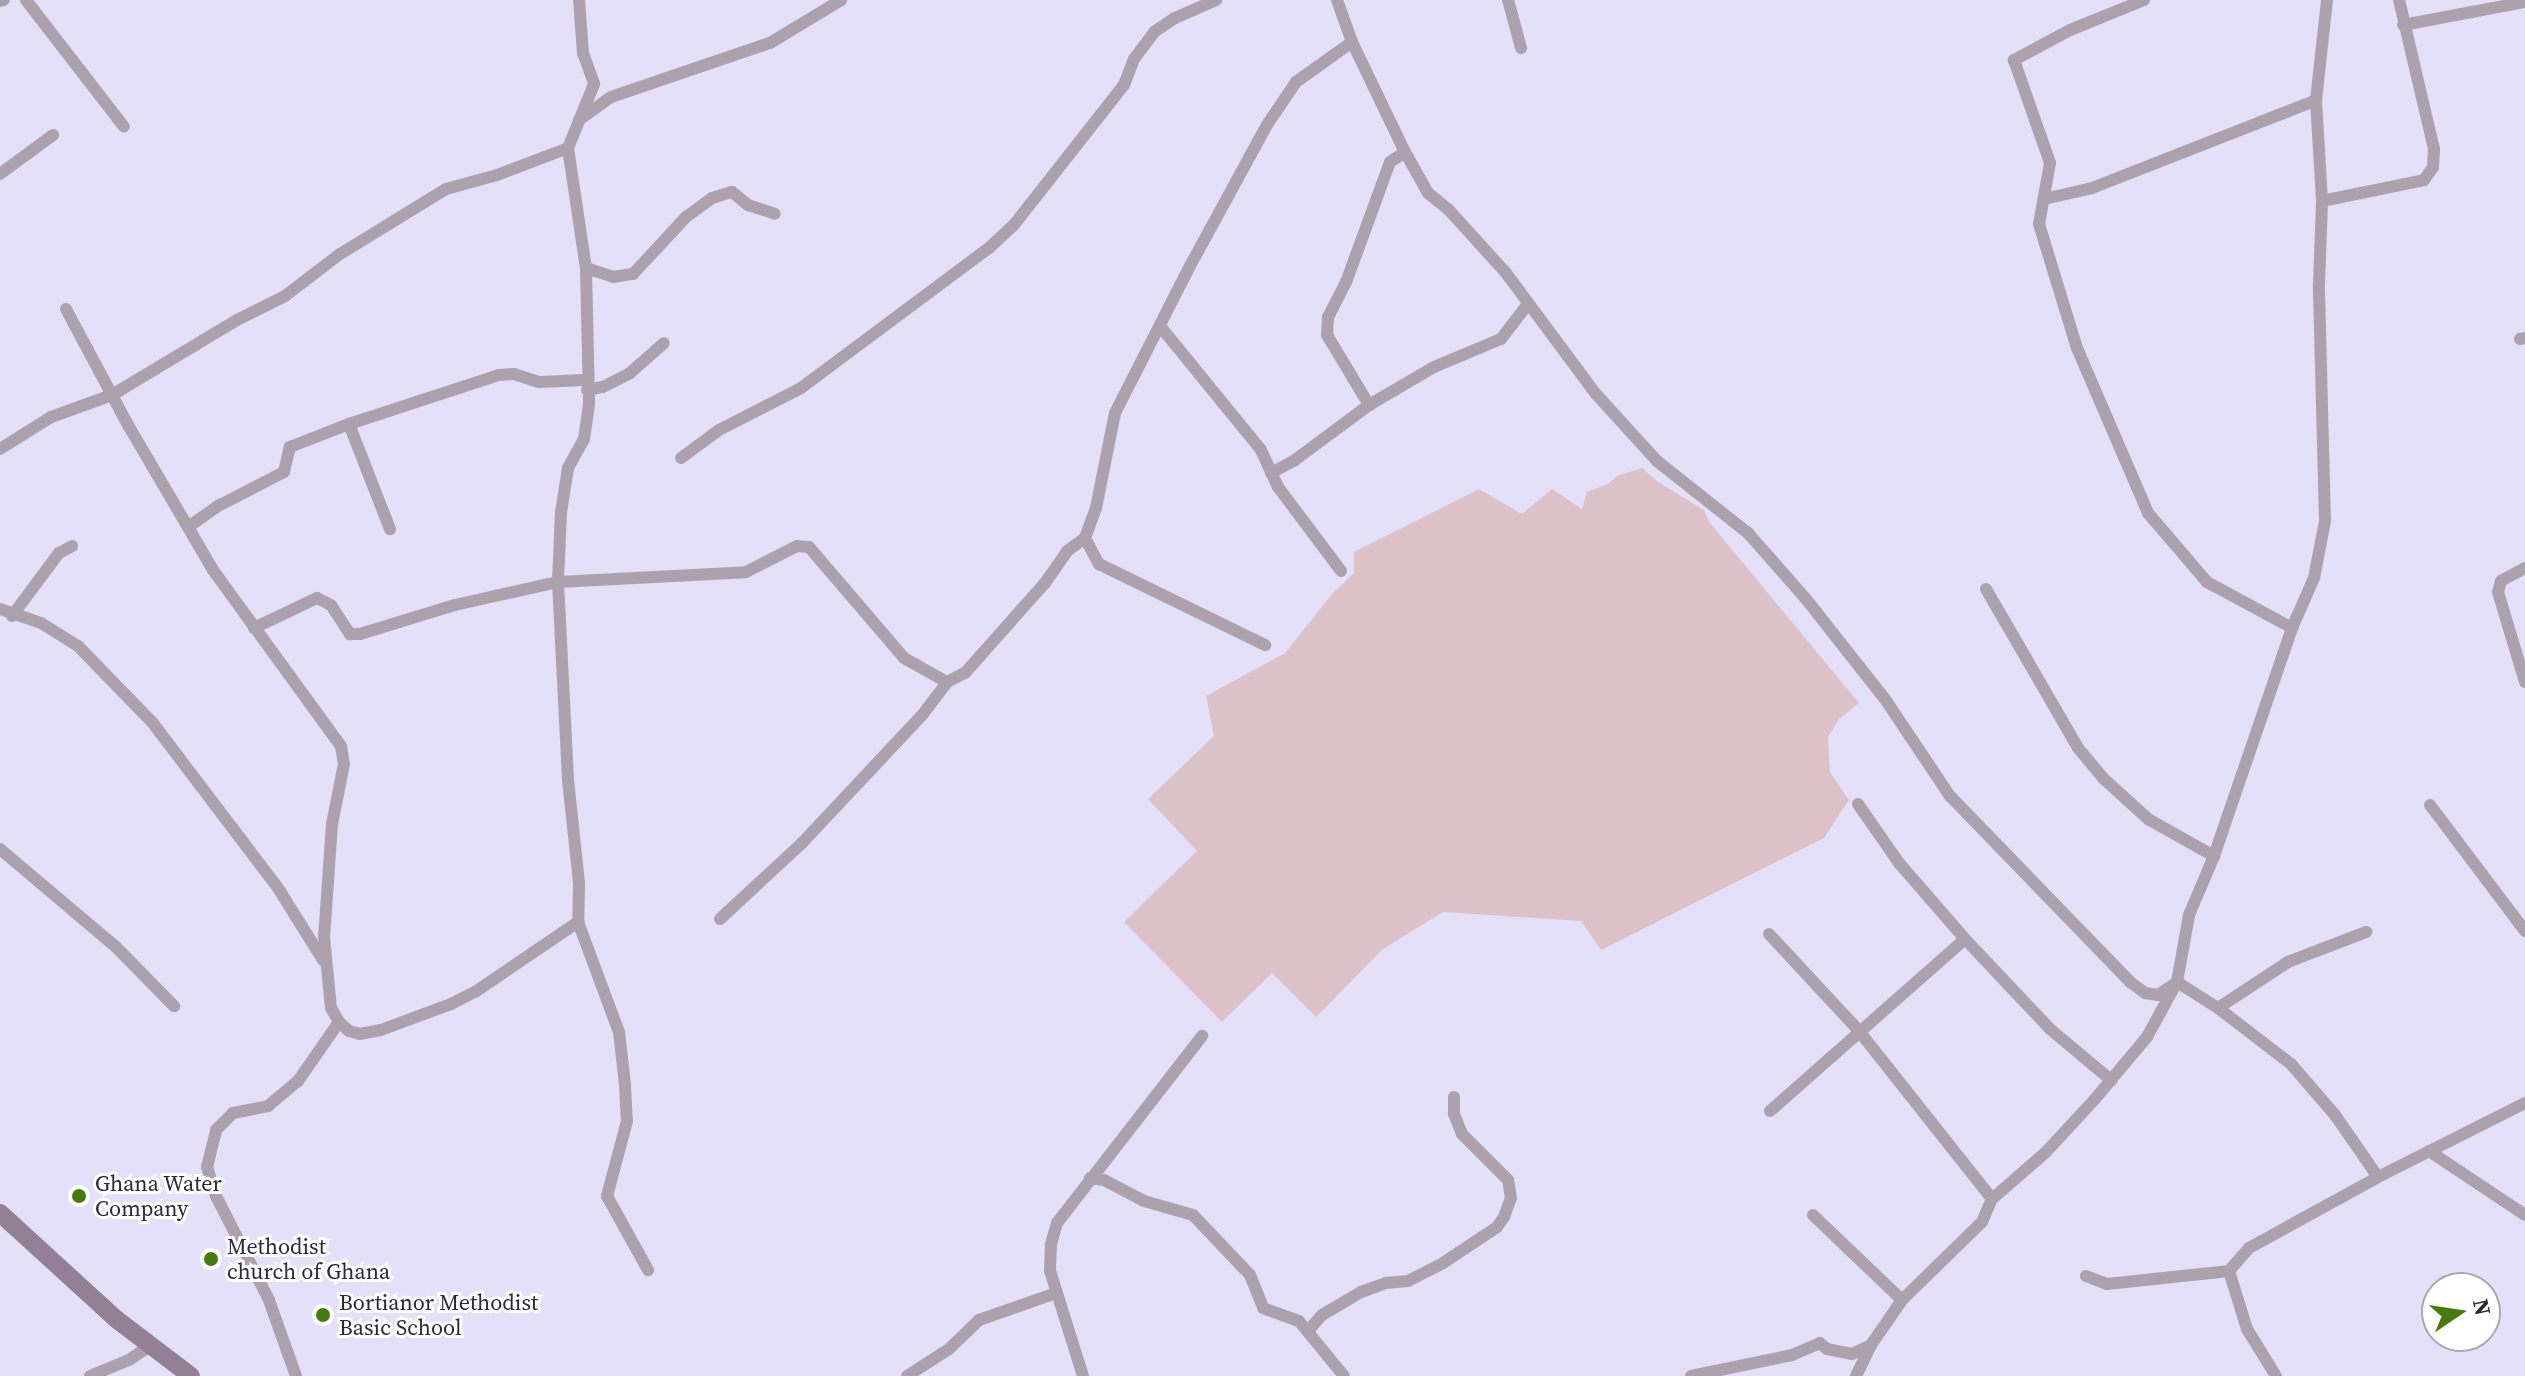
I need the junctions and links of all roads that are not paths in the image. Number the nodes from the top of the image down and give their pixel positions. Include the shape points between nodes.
1 (26, 0) edge
2 (579, 0) edge
3 (841, 0) edge
4 (1216, 0) edge
5 (1337, 0) edge
6 (1508, 0) edge
7 (2144, 0) edge
8 (2327, 0) edge
9 (2399, 0) edge
10 (2525, 2) edge
11 (2403, 25) junction
12 (1352, 42) junction
13 (1521, 48) dead end
14 (2316, 100) junction
15 (577, 121) junction
16 (124, 127) dead end
17 (53, 135) dead end
18 (568, 148) junction
19 (1405, 152) junction
20 (0, 174) edge
21 (2044, 199) junction
22 (2322, 201) junction
23 (775, 214) dead end
24 (586, 268) junction
25 (1528, 304) junction
26 (66, 309) dead end
27 (1160, 326) junction
28 (664, 343) dead end
29 (586, 385) junction
30 (112, 395) junction
31 (1369, 405) junction
32 (349, 424) junction
33 (0, 449) edge
34 (681, 458) dead end
35 (1271, 473) junction
36 (188, 527) junction
37 (390, 529) dead end
38 (1085, 538) junction
39 (72, 546) dead end
40 (2525, 568) edge
41 (1341, 571) dead end
42 (558, 582) junction
43 (1986, 589) dead end
44 (0, 609) edge
45 (12, 616) junction
46 (254, 628) junction
47 (2292, 628) junction
48 (1265, 645) dead end
49 (947, 682) junction
50 (2525, 682) edge
51 (1858, 804) dead end
52 (2430, 805) dead end
53 (0, 849) edge
54 (2214, 856) junction
55 (720, 919) dead end
56 (578, 922) junction
57 (2525, 931) edge
58 (2366, 932) dead end
59 (1769, 934) dead end
60 (1965, 939) junction
61 (325, 962) junction
62 (2177, 982) junction
63 (174, 1006) dead end
64 (2218, 1008) junction
65 (339, 1022) junction
66 (1859, 1031) junction
67 (1202, 1036) dead end
68 (2111, 1080) junction
69 (1454, 1097) dead end
70 (2525, 1103) edge
71 (1770, 1111) dead end
72 (2429, 1151) junction
73 (2378, 1177) junction
74 (1090, 1178) junction
75 (1992, 1199) junction
76 (0, 1213) edge
77 (1813, 1215) dead end
78 (2525, 1215) edge
79 (648, 1270) dead end
80 (2229, 1271) junction
81 (2086, 1276) dead end
82 (1056, 1293) junction
83 (1902, 1300) junction
84 (1308, 1331) junction
85 (1871, 1345) junction
86 (150, 1346) junction
87 (90, 1376) edge
88 (191, 1376) edge
89 (296, 1376) edge
90 (907, 1376) edge
91 (1083, 1376) edge
92 (1344, 1376) edge
93 (1691, 1376) edge
94 (1856, 1376) edge
95 (2276, 1376) edge

1 - 16 street
2 - 15 street via 583,53 594,84
3 - 15 street via 770,43 611,97
4 - 34 street via 1154,32 1134,59 1124,85 1013,226 989,248 801,388 719,430
5 - 12 street
6 - 13 street
7 - 21 street via 2014,60 2050,163
8 - 14 street
9 - 11 street
10 - 11 street
11 - 22 street via 2433,167 2424,180
12 - 19 street
12 - 27 street via 1288,93
14 - 21 street via 2092,188
14 - 22 street
15 - 18 street
17 - 20 street
18 - 24 street
18 - 30 street via 446,189 340,254 285,296
19 - 25 street via 1428,193 1489,254
19 - 31 street via 1390,162 1328,317 1327,335
21 - 47 street via 2039,224 2077,348 2148,513 2207,582
22 - 47 street via 2325,521 2314,578
23 - 24 street via 748,205 732,192 712,198 686,217 633,274 613,277
24 - 29 street
25 - 31 street via 1501,339 1434,367
25 - 62 street via 1596,394 1647,450 1748,533 1806,599 1885,699 1950,796 2130,982 2158,995
26 - 30 street
27 - 35 street via 1261,450
27 - 38 street via 1115,413
28 - 29 street via 630,373 603,387
29 - 32 street via 499,375
29 - 42 street via 584,439 564,488
30 - 33 street via 51,417
30 - 36 street
31 - 35 street
32 - 36 street via 290,447 284,472
32 - 37 street
35 - 41 street
36 - 46 street
38 - 48 street via 1099,564
38 - 49 street via 1067,551 965,673
39 - 45 street via 59,553
40 - 50 street via 2501,581 2498,592
42 - 46 street via 360,634 350,634 331,605 317,598
42 - 49 street via 746,572 797,546 809,547 904,658
42 - 56 street
43 - 54 street via 2078,748 2103,778 2148,819
44 - 45 street
45 - 61 street via 41,623 78,646 152,722 278,888
46 - 61 street via 344,753 332,824
47 - 54 street
49 - 55 street via 802,843
51 - 60 street via 1899,863
52 - 57 street
53 - 63 street via 116,947
54 - 62 street via 2189,915
56 - 65 street via 451,1004 360,1034
56 - 79 street via 619,1032 627,1121 607,1196
58 - 64 street via 2288,962
59 - 66 street
60 - 66 street
60 - 68 street via 2050,1029
61 - 65 street via 331,1008
62 - 64 street
62 - 68 street via 2147,1037
64 - 73 street via 2291,1064
65 - 89 street via 298,1081 268,1106 233,1113 216,1130 207,1167 216,1196 269,1300
66 - 71 street
66 - 75 street
67 - 74 street
68 - 75 street via 2045,1153
69 - 84 street via 1462,1134 1508,1180 1511,1198 1504,1217 1443,1263 1408,1281 1361,1292 1322,1315
70 - 72 street
72 - 73 street
72 - 78 street
73 - 80 street via 2249,1248
74 - 82 street via 1057,1223 1050,1271
74 - 84 street via 1193,1215 1250,1275 1263,1308 1299,1321
75 - 83 street via 1982,1222
76 - 86 street
77 - 83 street
80 - 81 street via 2107,1284
80 - 95 street via 2247,1329
82 - 90 street via 979,1320 949,1349
82 - 91 street
83 - 85 street
84 - 92 street
85 - 93 street via 1852,1354 1820,1343 1792,1355
85 - 94 street
86 - 87 street
86 - 88 street

